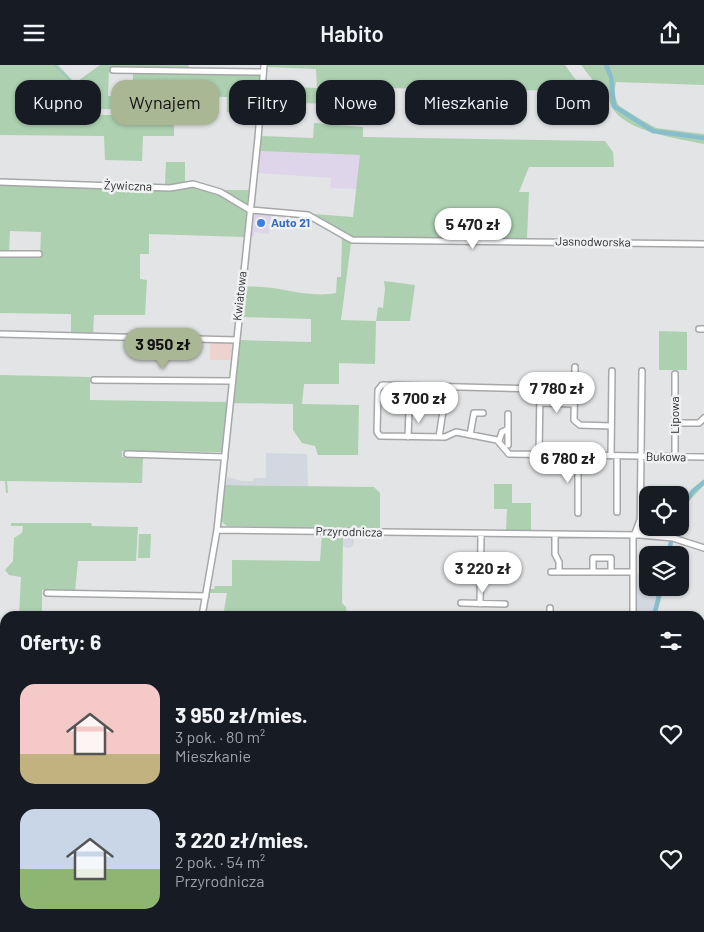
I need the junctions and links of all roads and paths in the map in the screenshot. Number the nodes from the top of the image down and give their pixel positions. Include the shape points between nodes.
1 (264, 65) edge
2 (114, 70) dead end
3 (263, 72) junction
4 (0, 182) edge
5 (250, 210) junction
6 (704, 244) edge
7 (0, 254) edge
8 (39, 255) dead end
9 (1, 334) dead end
10 (236, 340) junction
11 (574, 367) dead end
12 (612, 371) dead end
13 (642, 371) dead end
14 (675, 374) dead end
15 (94, 379) dead end
16 (232, 381) junction
17 (540, 403) junction
18 (574, 404) junction
19 (409, 411) dead end
20 (443, 411) dead end
21 (483, 413) dead end
22 (508, 414) dead end
23 (704, 418) edge
24 (675, 423) junction
25 (611, 426) junction
26 (508, 429) junction
27 (470, 435) junction
28 (408, 437) junction
29 (440, 437) junction
30 (499, 441) junction
31 (508, 445) dead end
32 (127, 454) dead end
33 (539, 455) junction
34 (578, 456) junction
35 (614, 456) junction
36 (225, 457) junction
37 (641, 457) junction
38 (675, 457) junction
39 (704, 457) edge
40 (617, 512) dead end
41 (578, 513) dead end
42 (217, 530) junction
43 (481, 535) junction
44 (555, 535) junction
45 (636, 536) junction
46 (704, 548) edge
47 (551, 571) dead end
48 (560, 572) junction
49 (593, 572) junction
50 (632, 572) junction
51 (610, 573) junction
52 (47, 593) dead end
53 (206, 597) junction
54 (461, 603) dead end
55 (480, 604) junction
56 (505, 604) dead end
57 (203, 611) edge
58 (632, 611) edge

1 - 3 street, Kwiatowa
2 - 3 street
3 - 5 street, Kwiatowa
4 - 5 street, Żywiczna via 170,188 193,185 220,192
5 - 6 street, Jasnodworska via 308,215 348,239 358,241
5 - 10 street, Kwiatowa
7 - 8 street
9 - 10 street
10 - 16 street, Kwiatowa
11 - 18 street
12 - 25 street
13 - 37 street
14 - 24 street, Lipowa
15 - 16 street
16 - 36 street, Kwiatowa
17 - 18 street
17 - 28 street via 540,389 382,385 378,390 378,434
17 - 33 street
18 - 25 street via 577,423
19 - 28 street
20 - 29 street
21 - 27 street via 474,413
22 - 26 street
23 - 24 street via 699,423
24 - 38 street, Lipowa
25 - 35 street
26 - 30 street via 502,432
26 - 31 street
27 - 29 street via 456,432
27 - 30 street
28 - 29 street
30 - 33 street, Bukowa via 509,454
32 - 36 street
33 - 34 street, Bukowa
34 - 35 street, Bukowa
34 - 41 street
35 - 37 street, Bukowa
35 - 40 street
36 - 42 street, Kwiatowa
37 - 38 street, Bukowa
37 - 45 street via 640,519
38 - 39 street, Bukowa
42 - 43 street, Przyrodnicza
42 - 53 street, Kwiatowa
43 - 44 street, Przyrodnicza
43 - 55 street
44 - 45 street, Przyrodnicza
44 - 48 street via 555,554
45 - 46 street, Przyrodnicza via 670,538
45 - 50 street
47 - 48 street
48 - 49 street
49 - 51 street
49 - 51 street via 593,558 610,558
50 - 51 street
50 - 58 street
52 - 53 street
53 - 57 street, Kwiatowa
54 - 55 street
55 - 56 street

